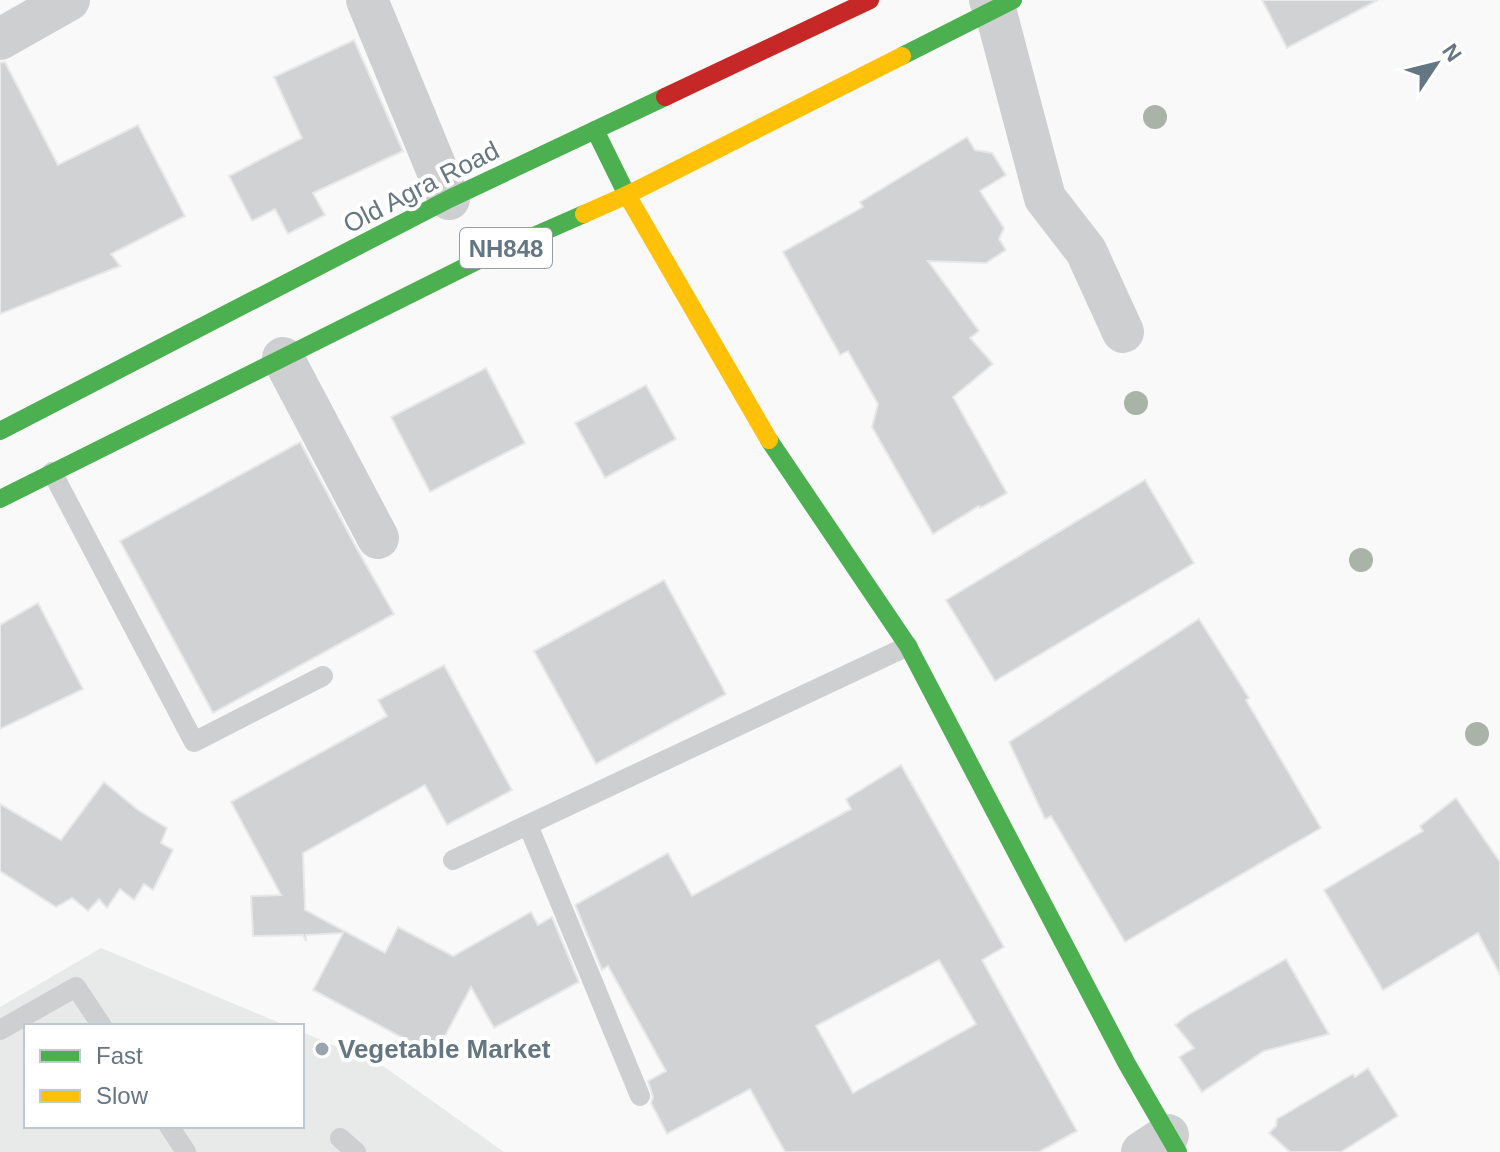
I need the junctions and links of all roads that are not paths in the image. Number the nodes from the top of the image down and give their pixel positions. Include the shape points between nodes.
1 (69, 0) edge
2 (367, 0) edge
3 (870, 0) edge
4 (999, 3) edge
5 (0, 39) edge
6 (595, 130) junction
7 (627, 195) junction
8 (449, 199) junction
9 (1123, 332) dead end
10 (283, 358) junction
11 (0, 431) edge
12 (52, 472) junction
13 (0, 499) edge
14 (378, 538) dead end
15 (908, 646) junction
16 (323, 676) dead end
17 (528, 825) junction
18 (453, 860) dead end
19 (101, 1024) edge
20 (0, 1030) edge
21 (640, 1096) dead end
22 (170, 1128) edge
23 (340, 1138) dead end
24 (1163, 1146) edge
25 (186, 1152) edge
26 (356, 1152) edge

1 - 5 street
2 - 8 street
3 - 6 main road, Old Agra Road / NH848
4 - 7 main road, NH848
4 - 9 street via 1045,198 1086,251
6 - 7 main road
6 - 8 main road, Old Agra Road / NH848
7 - 10 main road, NH848 via 479,260
7 - 15 main road via 760,426
8 - 11 main road, Old Agra Road / NH848
10 - 12 main road, NH848
10 - 14 street
12 - 13 main road, NH848
12 - 16 lane via 194,742
15 - 17 lane
15 - 24 main road via 1127,1064
17 - 18 lane
17 - 21 lane
19 - 20 lane via 76,987
22 - 25 lane
23 - 26 lane

